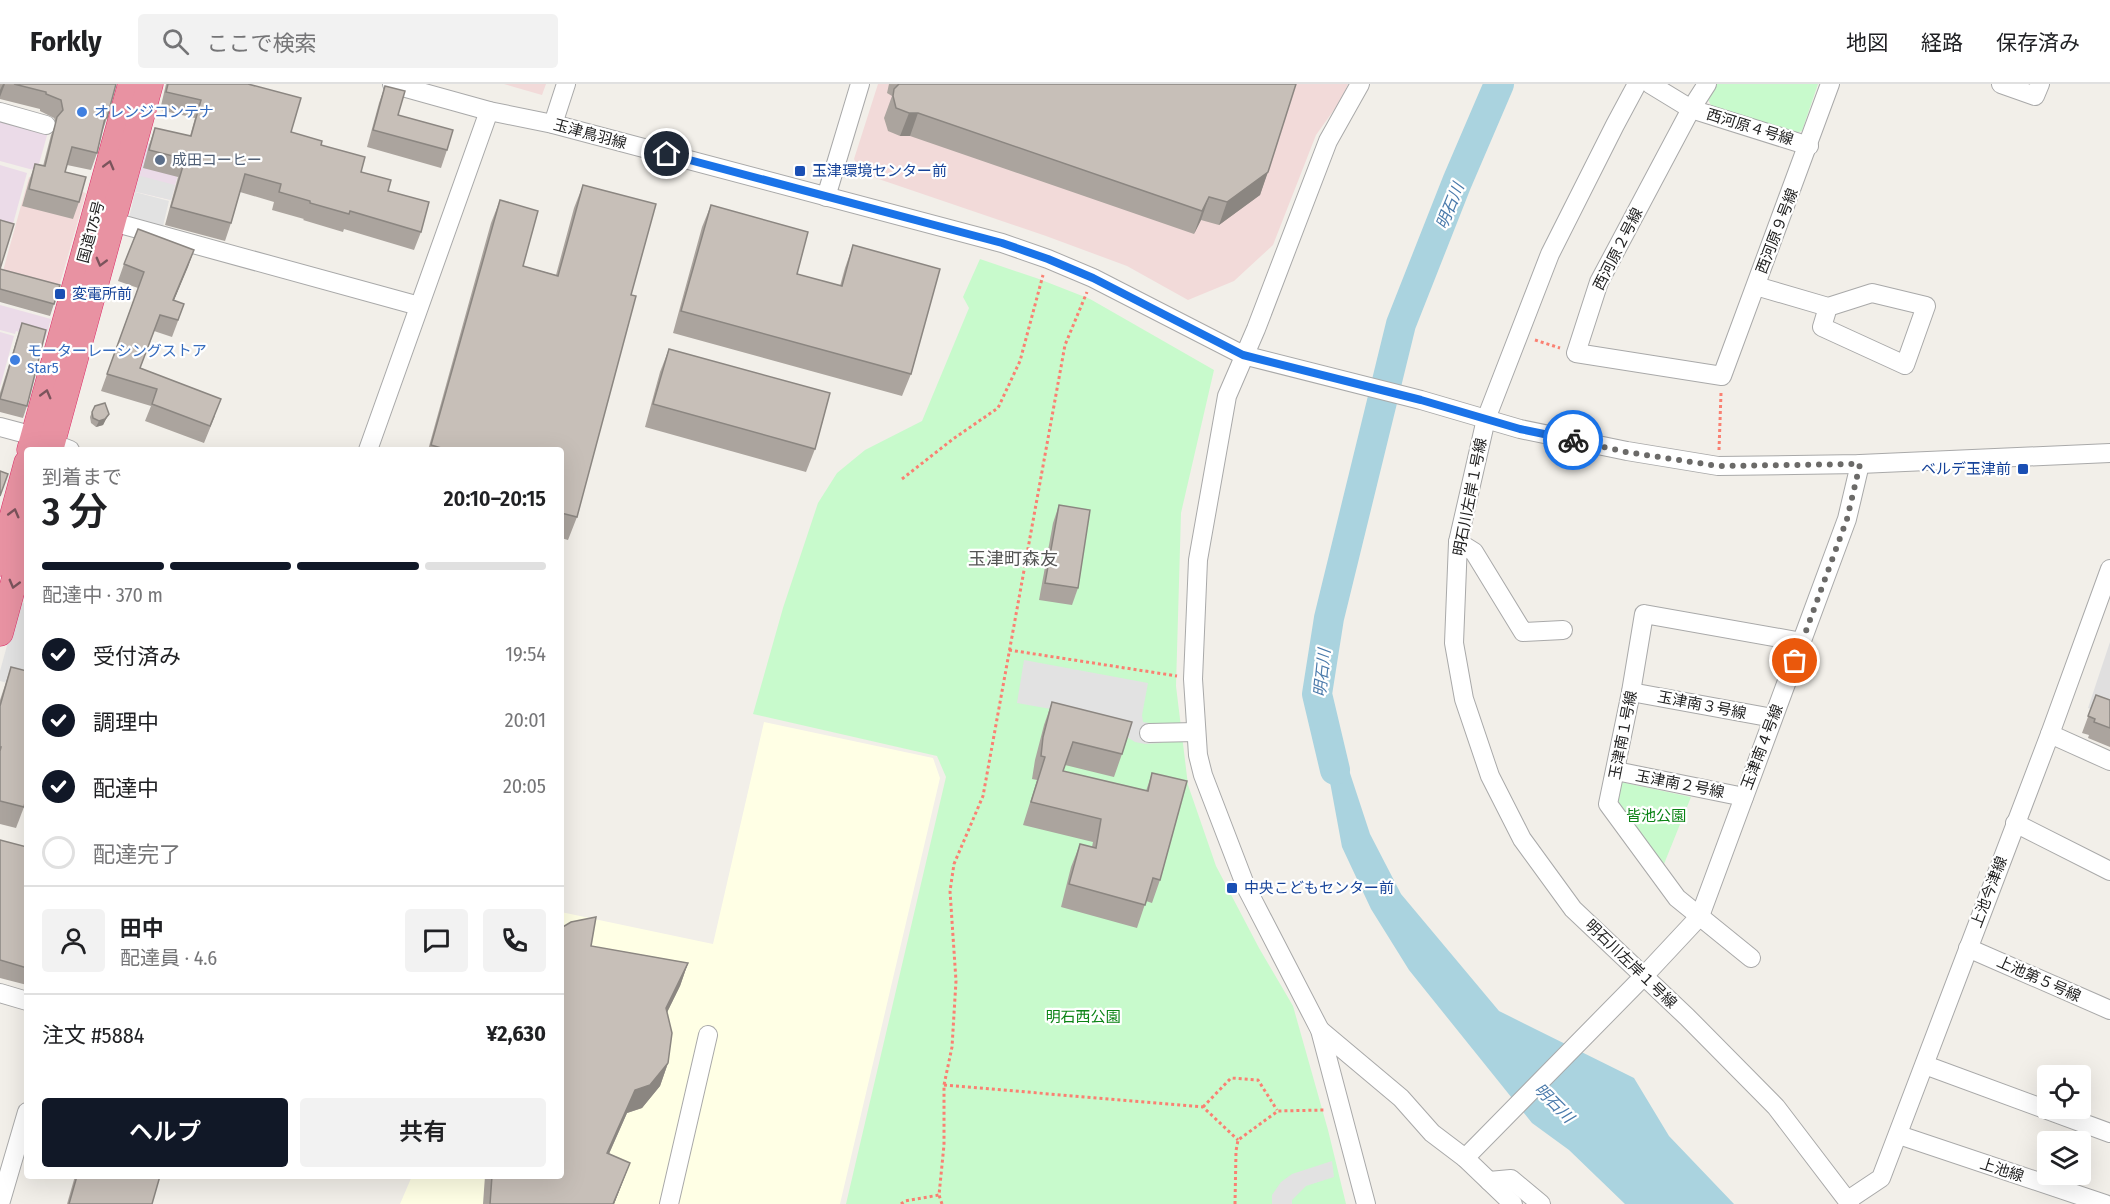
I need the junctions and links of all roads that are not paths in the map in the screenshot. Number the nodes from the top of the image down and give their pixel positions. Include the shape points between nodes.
1 (131, 84) edge
2 (150, 84) edge
3 (392, 84) edge
4 (566, 84) edge
5 (860, 84) edge
6 (1360, 84) edge
7 (1638, 84) edge
8 (1650, 84) edge
9 (1707, 84) edge
10 (1830, 84) edge
11 (2001, 84) edge
12 (2040, 84) edge
13 (1691, 109) junction
14 (489, 111) junction
15 (0, 112) edge
16 (553, 124) junction
17 (46, 125) dead end
18 (1809, 146) junction
19 (826, 197) junction
20 (104, 219) junction
21 (1756, 286) junction
22 (419, 306) junction
23 (1828, 307) junction
24 (1243, 355) junction
25 (1722, 376) joint
26 (1486, 419) junction
27 (0, 428) edge
28 (47, 446) edge
29 (369, 447) edge
30 (2110, 453) edge
31 (1860, 464) junction
32 (24, 474) edge
33 (1458, 542) junction
34 (24, 545) edge
35 (0, 563) edge
36 (2110, 569) edge
37 (1563, 630) dead end
38 (0, 633) edge
39 (1802, 642) junction
40 (1631, 692) junction
41 (1773, 718) junction
42 (1196, 732) junction
43 (1149, 733) dead end
44 (2050, 734) junction
45 (2110, 761) edge
46 (1616, 771) junction
47 (1744, 797) junction
48 (2015, 823) junction
49 (2110, 872) edge
50 (1700, 916) junction
51 (1968, 948) junction
52 (1751, 958) dead end
53 (1643, 977) junction
54 (0, 993) edge
55 (24, 1000) edge
56 (2110, 1010) edge
57 (1320, 1030) junction
58 (708, 1035) dead end
59 (1925, 1065) junction
60 (24, 1122) edge
61 (2110, 1133) edge
62 (1899, 1135) junction
63 (1465, 1158) junction
64 (1489, 1181) junction
65 (1849, 1202) edge
66 (0, 1204) edge
67 (669, 1204) edge
68 (1366, 1204) edge
69 (1513, 1204) edge
70 (1541, 1204) edge
71 (2105, 1204) edge

20 -> 1 highway, 国道175号
2 - 20 highway, 国道175号
3 - 14 street, 玉津鳥羽線
4 - 16 street
5 - 19 street
6 - 24 street via 1328,141
7 - 26 street, 明石川左岸１号線 via 1550,254
8 - 13 street, 西河原４号線
9 - 13 street, 西河原２号線
10 - 18 street, 西河原９号線
11 - 12 street via 2035,96
13 - 18 street, 西河原４号線
13 - 25 street, 西河原２号線 via 1599,282 1576,353
14 - 16 street, 玉津鳥羽線
14 - 22 street
15 - 17 street
16 - 19 street, 玉津鳥羽線
18 - 21 street, 西河原９号線
19 - 24 street, 玉津鳥羽線 via 1002,243 1048,259
20 - 22 street
20 - 28 highway, 国道175号
21 - 23 street
21 - 25 street, 西河原９号線
22 - 29 street
23 - 23 street via 1872,293 1926,306 1905,365 1822,327
24 - 26 street, 玉津鳥羽線
24 - 42 street via 1227,396 1198,560 1193,679
26 - 31 street, 玉津鳥羽線 via 1626,452 1718,466
26 - 33 street, 明石川左岸１号線
27 - 28 street
30 - 31 street, 玉津鳥羽線
31 - 39 street, 玉津南４号線 via 1847,519
35 -> 32 highway
33 - 37 street via 1474,552 1522,632
33 - 53 street, 明石川左岸１号線 via 1454,643 1464,699 1490,776 1522,839 1573,909
34 -> 38 highway
36 - 44 street, 上池今津線
39 - 40 street, 玉津南１号線 via 1644,614
39 - 41 street, 玉津南４号線
40 - 41 street, 玉津南３号線
40 - 46 street, 玉津南１号線
41 - 47 street, 玉津南４号線
42 - 43 street
42 - 57 street via 1203,775 1246,887
44 - 45 street
44 - 48 street, 上池今津線
46 - 47 street, 玉津南２号線
46 - 50 street, 玉津南１号線 via 1608,804 1677,898
47 - 50 street, 玉津南４号線
48 - 49 street
48 - 51 street, 上池今津線
50 - 52 street, 玉津南１号線
50 - 53 street, 玉津南４号線
51 - 56 street, 上池第５号線
51 - 59 street, 上池今津線
53 - 63 street, 玉津南４号線
53 - 65 street, 明石川左岸１号線 via 1776,1107
54 - 55 street
57 - 63 street via 1401,1098 1432,1133
57 - 68 street
58 - 67 street
59 - 61 street
59 - 62 street, 上池今津線
60 - 66 street
62 - 65 street, 上池今津線 via 1881,1178
62 - 71 street, 上池線
63 - 64 street
64 - 69 street
64 - 70 street via 1511,1179

